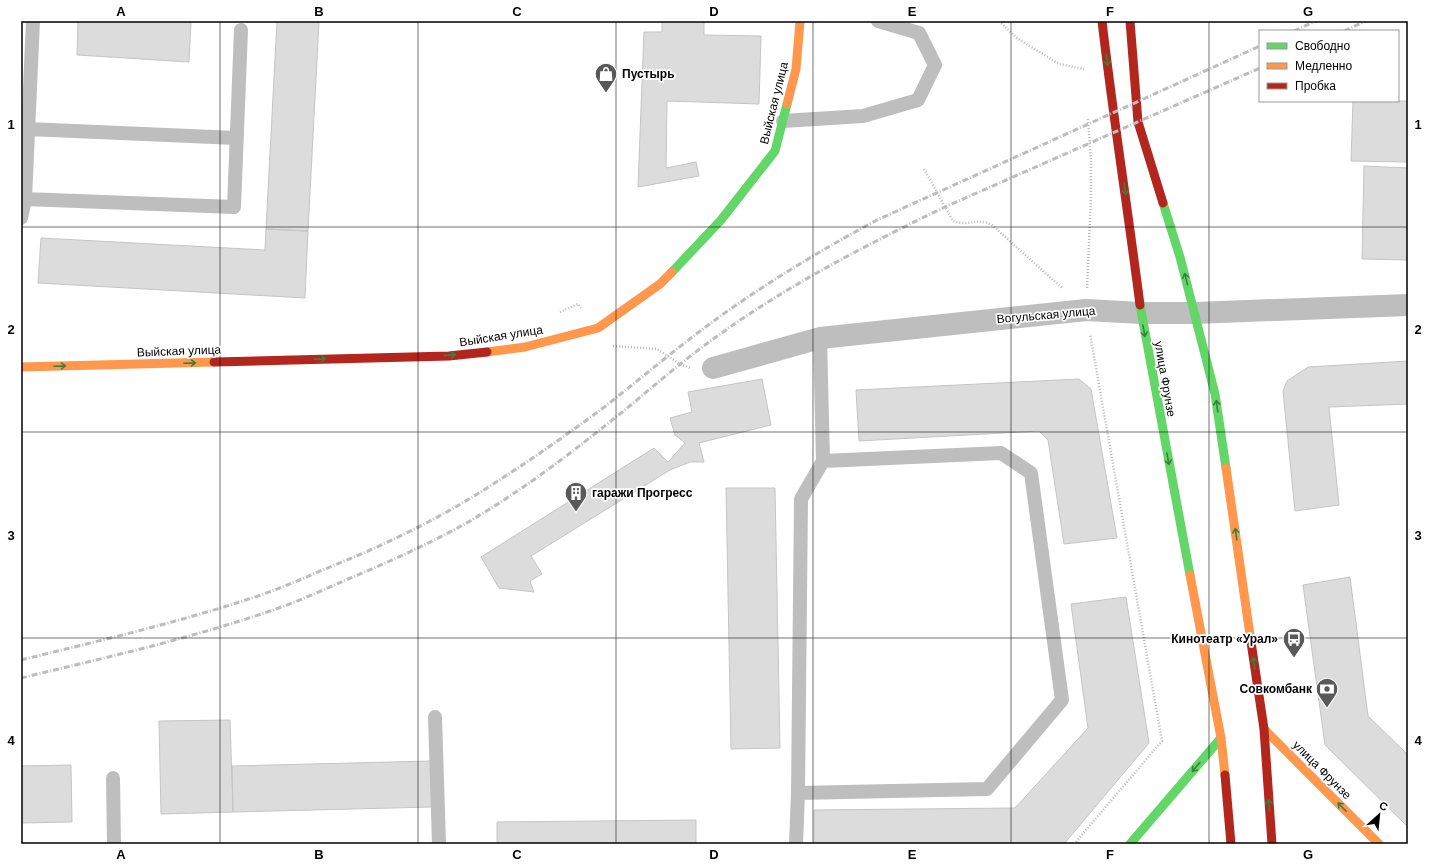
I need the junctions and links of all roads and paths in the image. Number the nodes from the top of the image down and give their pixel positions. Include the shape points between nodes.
1 (34, 21) edge
2 (800, 21) edge
3 (878, 21) edge
4 (999, 21) edge
5 (1102, 21) edge
6 (1130, 21) edge
7 (241, 30) dead end
8 (1086, 70) dead end
9 (1089, 117) dead end
10 (783, 121) junction
11 (28, 129) junction
12 (236, 138) junction
13 (924, 169) dead end
14 (25, 199) junction
15 (21, 218) edge
16 (1408, 305) edge
17 (1086, 310) junction
18 (1141, 313) junction
19 (1195, 313) junction
20 (820, 338) junction
21 (21, 367) edge
22 (713, 368) dead end
23 (823, 461) junction
24 (435, 717) dead end
25 (1264, 729) junction
26 (1221, 738) junction
27 (113, 778) dead end
28 (798, 793) junction
29 (114, 844) edge
30 (438, 844) edge
31 (796, 844) edge
32 (1074, 844) edge
33 (1130, 844) edge
34 (1231, 844) edge
35 (1272, 844) edge
36 (1379, 844) edge

1 - 11 lane
2 - 10 main road, Выйская улица via 796,69
3 - 10 lane via 919,33 932,58 935,65 918,100 864,116
4 - 8 path via 1018,38 1059,64
5 -> 18 main road, улица Фрунзе
19 -> 6 main road via 1138,122
7 - 12 lane
9 - 17 path via 1091,197
21 -> 10 main road, Выйская улица via 449,356 525,347 598,328 660,284 721,220 775,151
11 - 12 lane
11 - 14 lane
12 - 14 lane via 234,207
13 - 17 path via 953,221 960,224 985,221 992,225
14 - 15 lane
16 - 19 street, Вогульская улица
17 - 18 street, Вогульская улица
17 - 20 street, Вогульская улица
17 - 32 path via 1162,741
18 - 19 street, Вогульская улица
18 -> 26 main road, улица Фрунзе
25 -> 19 main road via 1216,394
20 - 22 street, Вогульская улица
20 - 23 lane
23 - 28 lane via 801,499
23 - 28 lane via 1001,453 1031,473 1062,700 987,789
24 - 30 lane
35 -> 25 main road
36 -> 25 main road, улица Фрунзе
26 -> 33 main road
26 - 34 main road, улица Фрунзе
27 - 29 lane
28 - 31 lane

